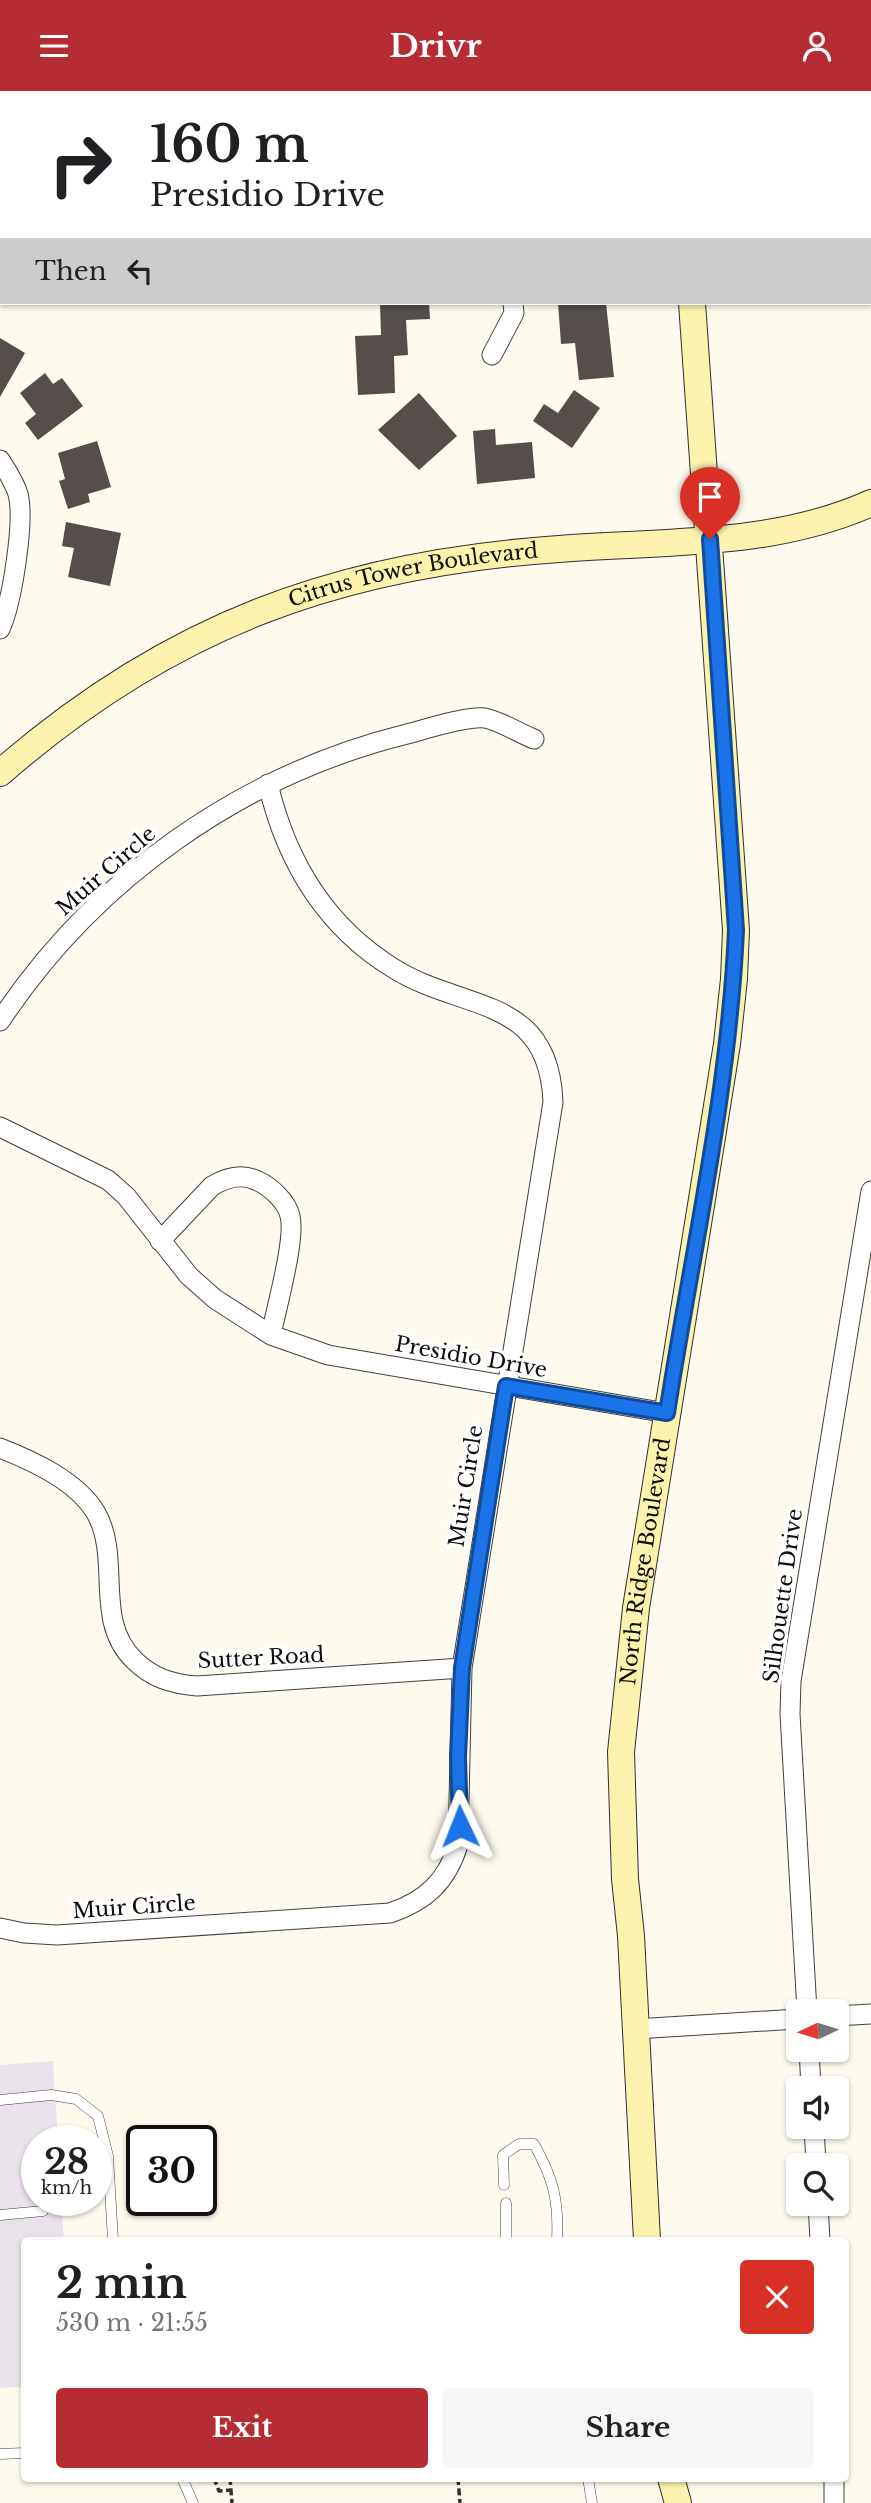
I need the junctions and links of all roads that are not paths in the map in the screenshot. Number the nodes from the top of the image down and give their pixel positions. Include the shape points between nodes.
1 (513, 305) edge
2 (692, 305) edge
3 (492, 355) dead end
4 (0, 460) edge
5 (871, 503) edge
6 (710, 539) junction
7 (0, 629) edge
8 (534, 739) dead end
9 (0, 773) edge
10 (268, 784) junction
11 (0, 1021) edge
12 (0, 1127) edge
13 (871, 1191) edge
14 (160, 1241) junction
15 (271, 1335) junction
16 (506, 1386) junction
17 (667, 1413) junction
18 (0, 1448) edge
19 (462, 1668) junction
20 (0, 1928) edge
21 (806, 1999) edge
22 (871, 2014) edge
23 (849, 2015) edge
24 (786, 2020) edge
25 (635, 2029) junction
26 (0, 2100) edge
27 (504, 2185) dead end
28 (506, 2203) dead end
29 (21, 2213) edge
30 (0, 2214) edge
31 (819, 2216) edge
32 (113, 2237) edge
33 (506, 2237) edge
34 (557, 2237) edge
35 (647, 2237) edge
36 (820, 2237) edge
37 (21, 2453) edge
38 (0, 2454) edge
39 (184, 2482) edge
40 (589, 2482) edge
41 (672, 2482) edge
42 (834, 2482) edge
43 (193, 2503) edge
44 (592, 2503) edge
45 (678, 2503) edge
46 (834, 2503) edge

1 - 3 street via 514,313
2 - 6 street, North Ridge Boulevard
4 - 7 street via 18,495 20,515 8,607
5 - 6 street, Citrus Tower Boulevard via 812,525 761,536
6 - 9 street, Citrus Tower Boulevard via 469,557 330,585 212,629 142,667 85,705
6 - 17 street, North Ridge Boulevard via 736,930 734,979
8 - 10 street, Muir Circle via 484,718 448,724 378,741
10 - 11 street, Muir Circle via 223,808 134,871 48,955
10 - 16 street, Muir Circle via 285,843 302,876 342,928 393,969 422,984 507,1013 523,1025 546,1057 553,1102
12 - 14 street, Presidio Drive via 108,1180
13 - 21 street, Silhouette Drive via 791,1681
14 - 15 street, Presidio Drive via 215,1299
14 - 15 street via 223,1179 250,1177 263,1183 284,1202 292,1229
15 - 16 street, Presidio Drive via 328,1355
16 - 17 street, Presidio Drive
16 - 19 street, Muir Circle
17 - 25 street, North Ridge Boulevard via 624,1701 621,1752
18 - 19 street, Sutter Road via 71,1485 86,1499 104,1533 117,1638 129,1655 159,1679 197,1686
19 - 20 street, Muir Circle via 458,1845 441,1881 410,1906 390,1913 57,1935
22 - 23 street
24 - 25 street
25 - 35 street, North Ridge Boulevard
26 - 32 lane via 51,2095 76,2099 98,2116 108,2156
27 - 34 lane via 502,2155 519,2144 534,2144 552,2176
28 - 33 lane
29 - 30 lane
31 - 36 street
37 - 38 lane
39 - 43 lane
40 - 44 lane
41 - 45 street
42 - 46 street

